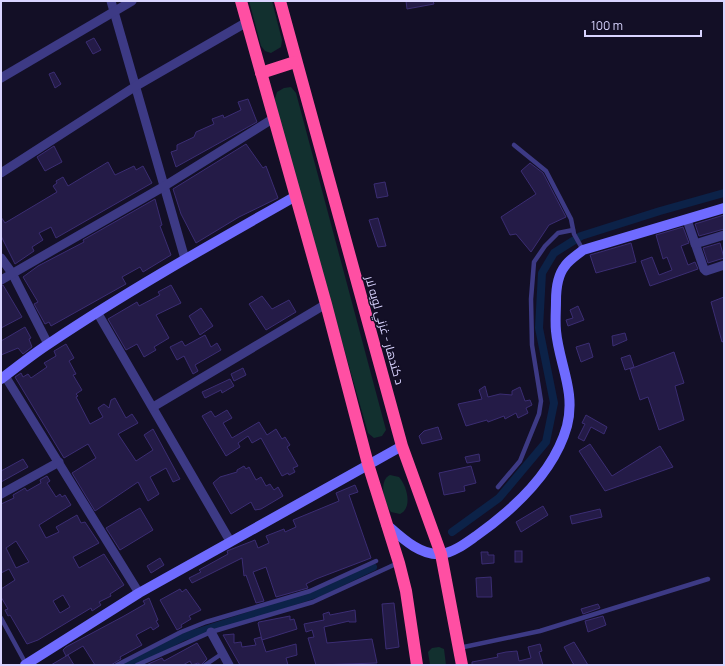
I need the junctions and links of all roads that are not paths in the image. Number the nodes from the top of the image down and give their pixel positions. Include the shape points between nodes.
1 (111, 1) edge
2 (132, 1) edge
3 (241, 1) edge
4 (280, 1) edge
5 (114, 12) junction
6 (247, 22) junction
7 (295, 62) junction
8 (261, 73) junction
9 (1, 78) edge
10 (136, 86) junction
11 (274, 118) junction
12 (514, 145) dead end
13 (1, 172) edge
14 (163, 187) junction
15 (296, 196) junction
16 (724, 208) edge
17 (687, 220) junction
18 (574, 232) junction
19 (724, 235) edge
20 (695, 244) junction
21 (581, 247) junction
22 (1, 258) edge
23 (185, 259) junction
24 (724, 265) edge
25 (12, 274) junction
26 (1, 280) edge
27 (326, 304) junction
28 (98, 312) junction
29 (48, 344) junction
30 (3, 378) edge
31 (153, 407) junction
32 (402, 446) junction
33 (59, 462) junction
34 (368, 464) junction
35 (498, 487) dead end
36 (1, 494) edge
37 (386, 524) junction
38 (230, 541) junction
39 (441, 554) junction
40 (376, 560) dead end
41 (399, 563) junction
42 (708, 579) dead end
43 (310, 591) junction
44 (139, 593) junction
45 (313, 602) junction
46 (1, 618) edge
47 (206, 622) junction
48 (210, 631) junction
49 (460, 648) junction
50 (223, 653) junction
51 (26, 665) edge
52 (117, 665) edge
53 (137, 665) edge
54 (205, 665) edge
55 (229, 665) edge
56 (416, 665) edge
57 (462, 665) edge

1 - 5 street
2 - 5 street
3 - 6 highway
4 - 7 highway, د کندهار - غزني لويه لار
5 - 9 street
5 - 10 street
6 - 8 highway
6 - 10 street
7 - 8 highway
7 - 32 highway, د کندهار - غزني لويه لار
8 - 11 highway
10 - 13 street
10 - 14 street
11 - 14 street
11 - 15 highway
12 - 18 lane via 546,171 571,219
14 - 23 street
14 - 25 street
15 - 23 main road
15 - 27 highway
16 - 17 main road
17 - 20 street
17 - 21 main road
18 - 21 lane
18 - 35 lane via 558,233 534,262 531,299 532,345 541,401 539,414 520,461
19 - 20 street
20 - 24 street via 704,269
21 - 39 main road via 564,266 556,286 556,331 568,380 569,402 567,425 561,444 521,499 493,524 462,546
22 - 25 street
23 - 28 main road
25 - 26 street
25 - 29 street
27 - 31 street
27 - 34 highway
28 - 29 main road
28 - 31 street
29 - 30 main road
30 - 33 street
31 - 38 street
32 - 34 main road
32 - 39 highway, د کندهار - غزني لويه لار
33 - 36 street
33 - 44 street
34 - 37 highway
34 - 38 main road
37 - 39 main road via 407,542 423,551
37 - 41 highway
38 - 44 main road
39 - 49 highway, د کندهار - غزني لويه لار
40 - 43 lane
41 - 45 lane
41 - 56 highway via 406,591
42 - 49 lane via 540,631
43 - 45 lane
43 - 47 lane
44 - 51 main road
45 - 48 lane
46 - 51 lane
47 - 48 lane
47 - 52 lane
48 - 50 street
48 - 53 lane
49 - 57 highway, د کندهار - غزني لويه لار
50 - 54 lane
50 - 55 street

